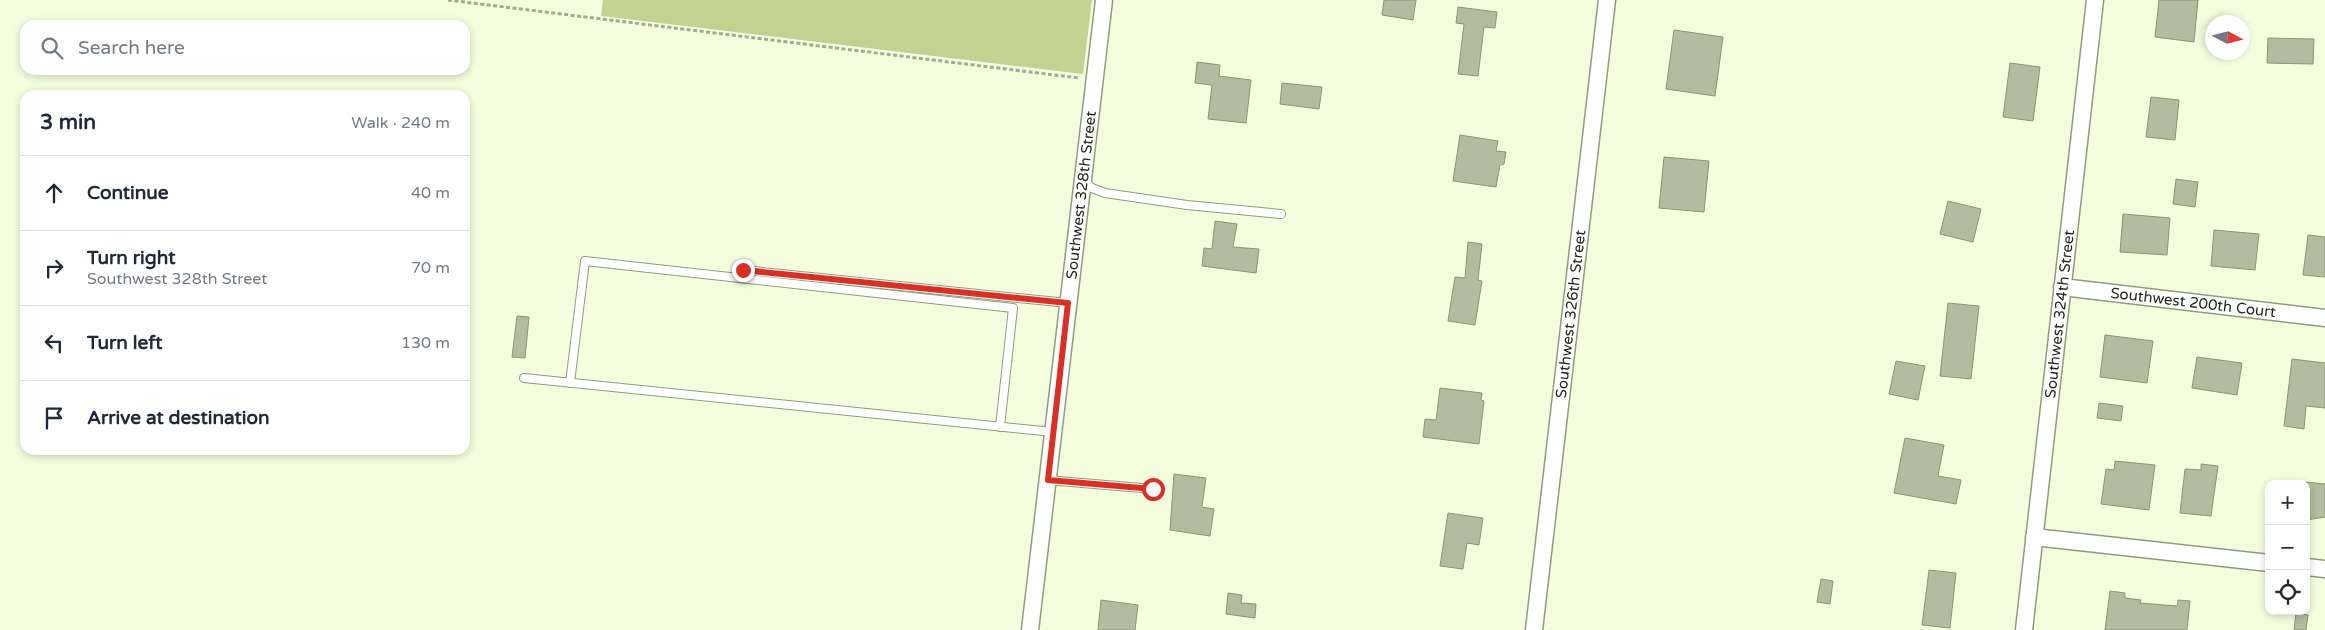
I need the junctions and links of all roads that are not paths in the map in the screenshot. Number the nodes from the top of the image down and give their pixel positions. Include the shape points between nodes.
1 (1104, 0) edge
2 (1607, 0) edge
3 (2095, 0) edge
4 (1083, 180) junction
5 (1281, 214) dead end
6 (743, 270) dead end
7 (2062, 287) junction
8 (1068, 303) junction
9 (2325, 318) edge
10 (524, 378) dead end
11 (570, 383) junction
12 (1000, 427) junction
13 (1053, 432) junction
14 (1048, 480) junction
15 (1153, 489) dead end
16 (2034, 537) junction
17 (2265, 563) edge
18 (2310, 567) edge
19 (2325, 569) edge
20 (1030, 630) edge
21 (1534, 630) edge
22 (2024, 630) edge

1 - 4 street, Southwest 328th Street
2 - 21 street, Southwest 326th Street
3 - 7 street, Southwest 324th Street
4 - 5 lane via 1105,193
4 - 8 street, Southwest 328th Street
6 - 8 lane
7 - 9 street, Southwest 200th Court
7 - 16 street, Southwest 324th Street
8 - 13 street, Southwest 328th Street
10 - 11 lane
11 - 12 lane
11 - 12 lane via 585,261 717,274 1013,308
12 - 13 lane
13 - 14 street, Southwest 328th Street
14 - 15 lane
14 - 20 street, Southwest 328th Street
16 - 17 street
16 - 22 street, Southwest 324th Street
18 - 19 street

